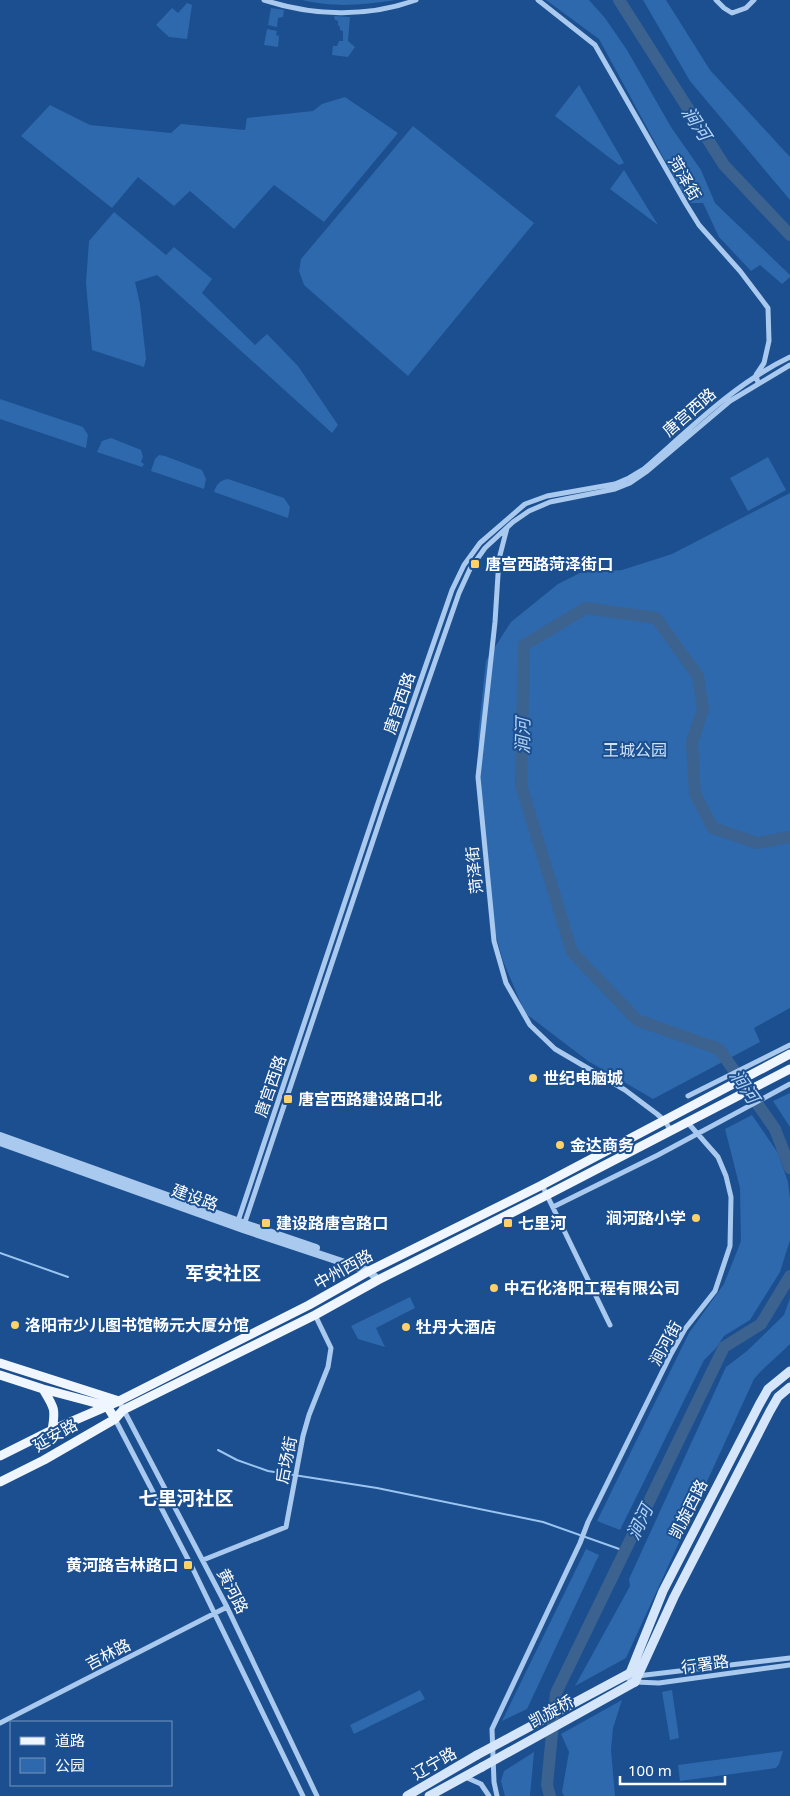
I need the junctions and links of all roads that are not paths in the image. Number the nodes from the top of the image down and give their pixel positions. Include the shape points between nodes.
1 (264, 0) edge
2 (416, 0) edge
3 (538, 0) edge
4 (716, 0) edge
5 (754, 0) edge
6 (790, 357) edge
7 (790, 365) edge
8 (756, 375) junction
9 (758, 383) junction
10 (508, 528) junction
11 (789, 1048) edge
12 (790, 1069) edge
13 (790, 1084) edge
14 (688, 1096) dead end
15 (665, 1121) junction
16 (688, 1122) junction
17 (671, 1131) junction
18 (696, 1133) junction
19 (0, 1136) edge
20 (0, 1142) edge
21 (542, 1185) junction
22 (547, 1196) junction
23 (553, 1207) junction
24 (240, 1225) junction
25 (372, 1269) junction
26 (378, 1280) junction
27 (315, 1315) junction
28 (610, 1325) dead end
29 (0, 1363) edge
30 (790, 1371) edge
31 (0, 1375) edge
32 (790, 1387) edge
33 (44, 1389) junction
34 (107, 1406) junction
35 (121, 1406) junction
36 (115, 1419) junction
37 (52, 1430) junction
38 (0, 1456) edge
39 (0, 1482) edge
40 (203, 1560) junction
41 (227, 1607) junction
42 (215, 1613) junction
43 (790, 1658) edge
44 (790, 1665) edge
45 (632, 1677) junction
46 (0, 1723) edge
47 (477, 1755) joint
48 (482, 1767) joint
49 (464, 1776) junction
50 (302, 1796) edge
51 (317, 1796) edge
52 (407, 1796) edge
53 (429, 1796) edge
54 (489, 1796) edge
55 (496, 1796) edge

1 - 2 street via 322,12 383,9
3 - 8 street, 菏泽街 via 595,45 686,204 768,308 769,341 764,363
4 - 5 street via 732,13 746,8
6 - 8 street, 唐宫西路
7 - 9 street, 唐宫西路
8 - 9 street
8 - 24 street, 唐宫西路 via 629,478 615,484 547,496 526,504 496,528 464,565 452,590 378,803
9 - 10 street, 唐宫西路 via 730,401 630,483 616,489 550,502 529,510
10 - 15 street, 菏泽街 via 499,559 478,777 494,941 506,983 530,1025 555,1049 625,1090
10 - 24 street, 唐宫西路 via 485,548 459,593
11 - 14 street
11 - 15 main road, 中州西路
12 - 16 main road, 中州西路
13 - 18 street
15 - 17 street, 菏泽街
15 - 21 main road, 中州西路
16 - 17 main road, 中州西路
16 - 18 street, 涧河街
17 - 22 main road, 中州西路
18 - 23 street
18 - 55 street, 涧河街 via 718,1157 726,1176 731,1197 730,1246 714,1291 684,1328 588,1522 492,1729
19 - 24 street, 建设路
20 - 24 street, 建设路
21 - 22 street
21 - 25 main road, 中州西路
22 - 23 street
22 - 26 main road, 中州西路
23 - 28 street
24 - 25 street, 建设路
25 - 26 street, 建设路
25 - 35 main road, 中州西路
26 - 27 main road, 中州西路
27 - 35 main road, 中州西路
27 - 40 street, 后场街 via 331,1348 328,1367 307,1422 286,1527
29 - 35 main road
30 - 45 main road, 凯旋西路 via 768,1389 759,1405 663,1591
31 - 33 main road
32 - 45 main road, 凯旋西路 via 778,1397 766,1419
33 - 34 main road
33 - 37 main road via 56,1413
34 - 35 main road, 延安路
34 - 36 main road
34 - 37 main road, 延安路
35 - 36 main road, 延安路
35 - 40 street, 黄河路
36 - 39 main road, 延安路
36 - 42 street, 黄河路
37 - 38 main road, 延安路
40 - 41 street, 黄河路
41 - 42 street, 吉林路
41 - 51 street, 黄河路
42 - 46 street, 吉林路
42 - 50 street, 黄河路
43 - 45 street, 行署路
44 - 45 street, 行署路 via 659,1683
45 - 47 main road, 凯旋桥, bridge
45 - 48 main road, 凯旋桥, bridge
47 - 52 main road, 辽宁路
48 - 49 main road, 辽宁路
49 - 53 main road, 辽宁路
49 - 54 street via 481,1784

